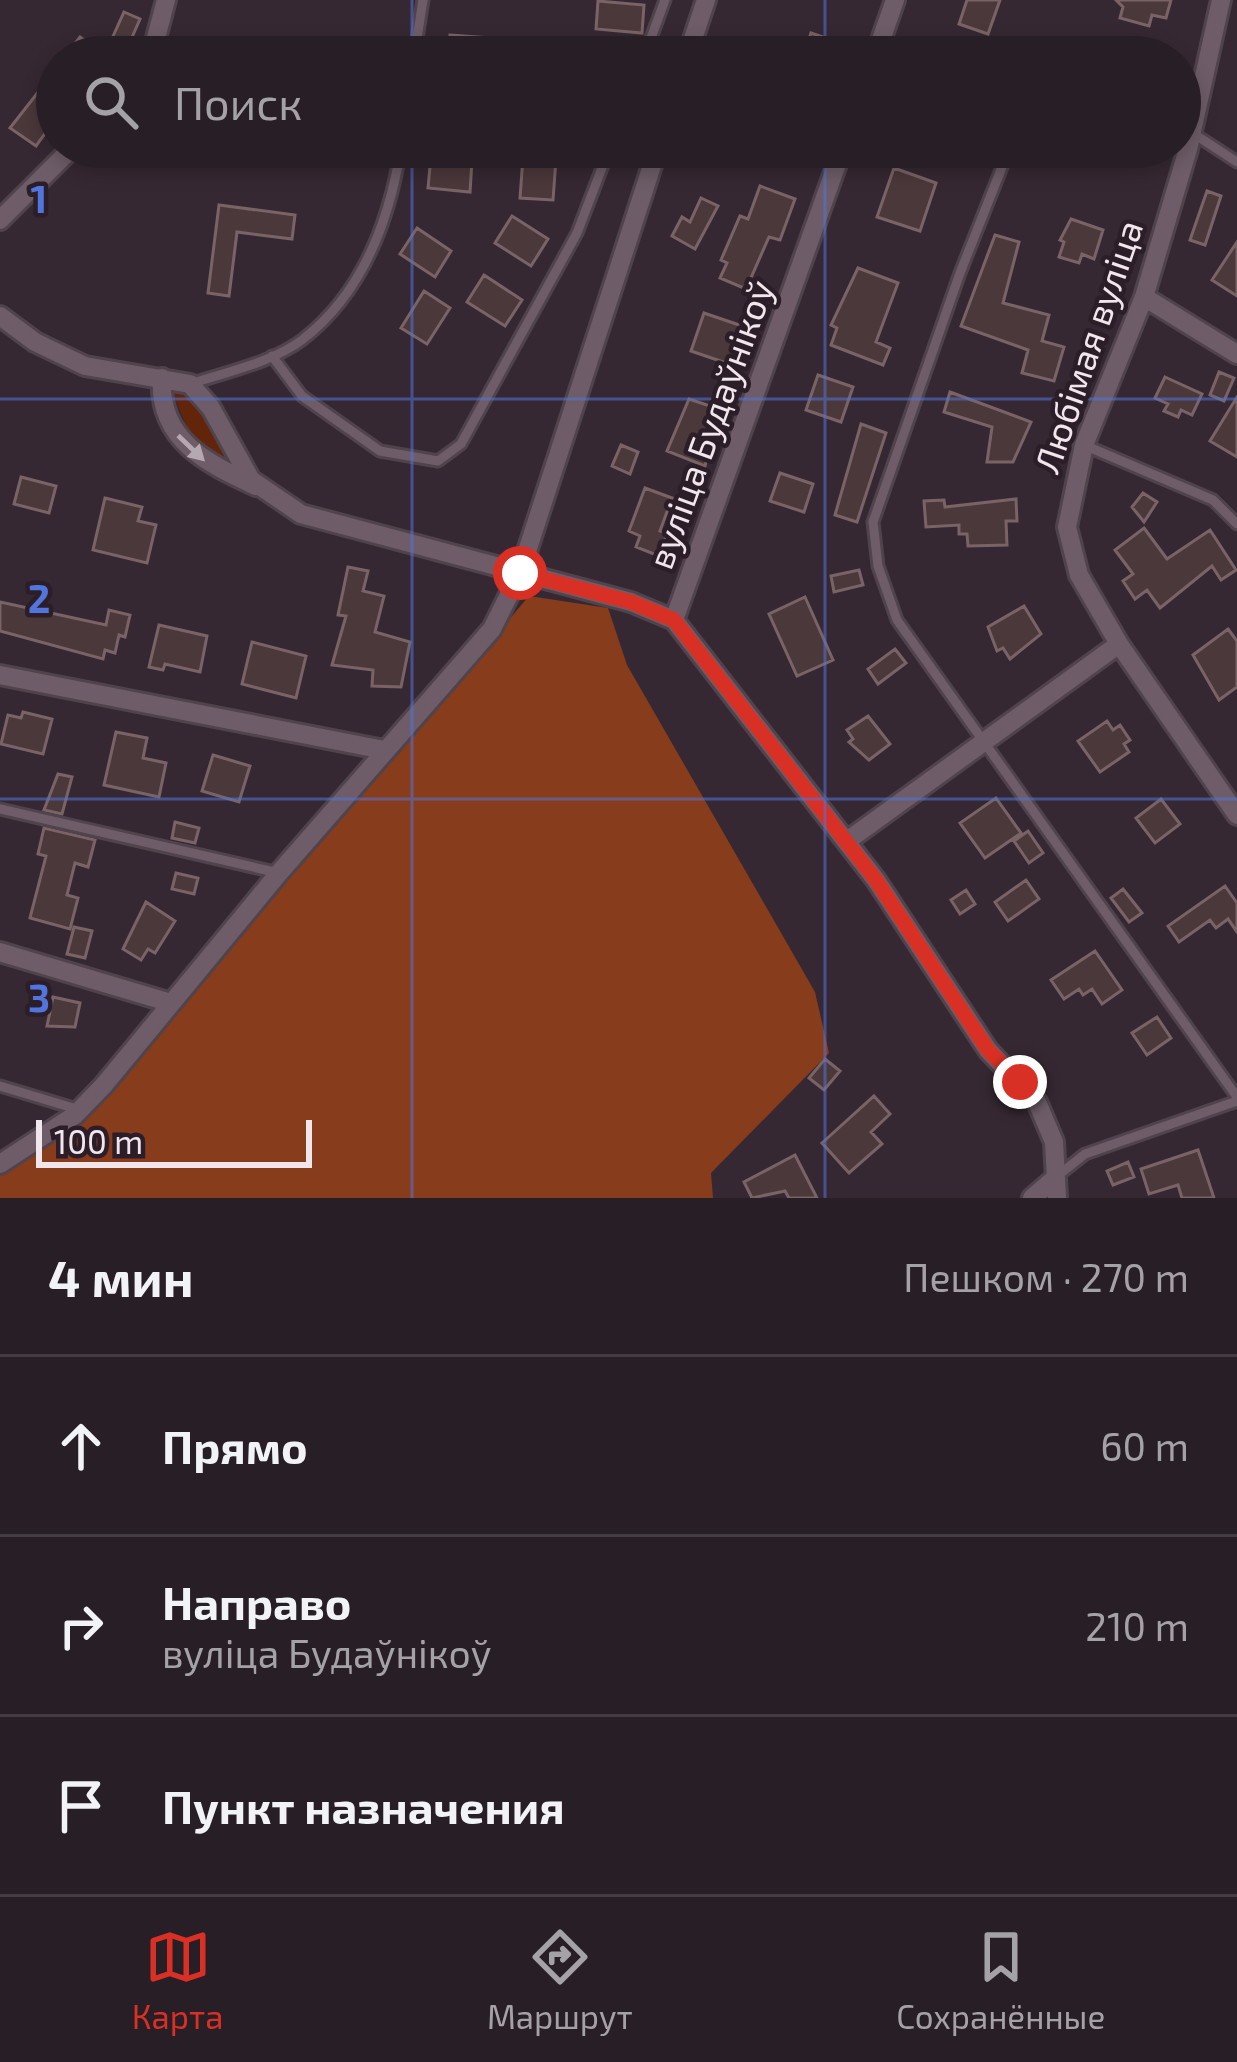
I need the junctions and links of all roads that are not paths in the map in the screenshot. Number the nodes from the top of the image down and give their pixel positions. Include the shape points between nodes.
1 (166, 0) edge
2 (423, 0) edge
3 (665, 0) edge
4 (706, 0) edge
5 (895, 0) edge
6 (1221, 0) edge
7 (157, 36) edge
8 (417, 36) edge
9 (652, 36) edge
10 (694, 36) edge
11 (882, 36) edge
12 (1201, 74) edge
13 (1201, 133) edge
14 (1237, 162) edge
15 (52, 168) edge
16 (396, 168) edge
17 (602, 168) edge
18 (651, 168) edge
19 (835, 168) edge
20 (1002, 168) edge
21 (1176, 168) edge
22 (0, 220) edge
23 (1144, 297) junction
24 (0, 316) edge
25 (1237, 354) edge
26 (272, 356) junction
27 (162, 378) junction
28 (190, 384) junction
29 (1084, 445) junction
30 (260, 488) junction
31 (1237, 524) edge
32 (520, 573) junction
33 (674, 620) junction
34 (1119, 644) junction
35 (0, 675) edge
36 (984, 742) junction
37 (384, 750) junction
38 (0, 808) edge
39 (1237, 815) edge
40 (848, 842) junction
41 (279, 873) junction
42 (0, 952) edge
43 (171, 1003) junction
44 (0, 1086) edge
45 (1237, 1099) edge
46 (80, 1110) junction
47 (0, 1164) edge
48 (1055, 1188) edge
49 (1032, 1198) edge

1 - 7 street
2 - 8 lane
3 - 9 lane
4 - 10 street
5 - 11 street
6 - 12 street, Любімая вуліца
13 - 14 lane
15 - 22 street
16 - 26 lane via 380,241 303,339
17 - 26 lane via 578,233 461,444 438,461 380,451 302,396
18 - 32 street
19 - 33 street, вуліца Будаўнікоў
20 - 36 lane via 873,521 897,620
21 - 23 street, Любімая вуліца
23 - 25 street
23 - 29 street, Любімая вуліца
24 - 27 street via 85,367
26 - 28 lane
27 - 28 street
27 -> 30 street via 166,415 182,443
28 - 30 street
29 - 31 lane via 1213,500
29 - 34 street, Любімая вуліца via 1069,540 1079,575
30 - 32 street via 323,523
32 - 33 street
32 - 37 street via 492,629
33 - 40 street, вуліца Будаўнікоў
34 - 36 street
34 - 39 street, Любімая вуліца
35 - 37 street
36 - 40 street
36 - 45 lane
37 - 41 street
38 - 41 lane
40 - 48 street, вуліца Будаўнікоў via 988,1050 1044,1114
41 - 43 street
42 - 43 street
43 - 46 street
44 - 46 lane
45 - 48 lane via 1085,1154
46 - 47 street
48 - 49 street

